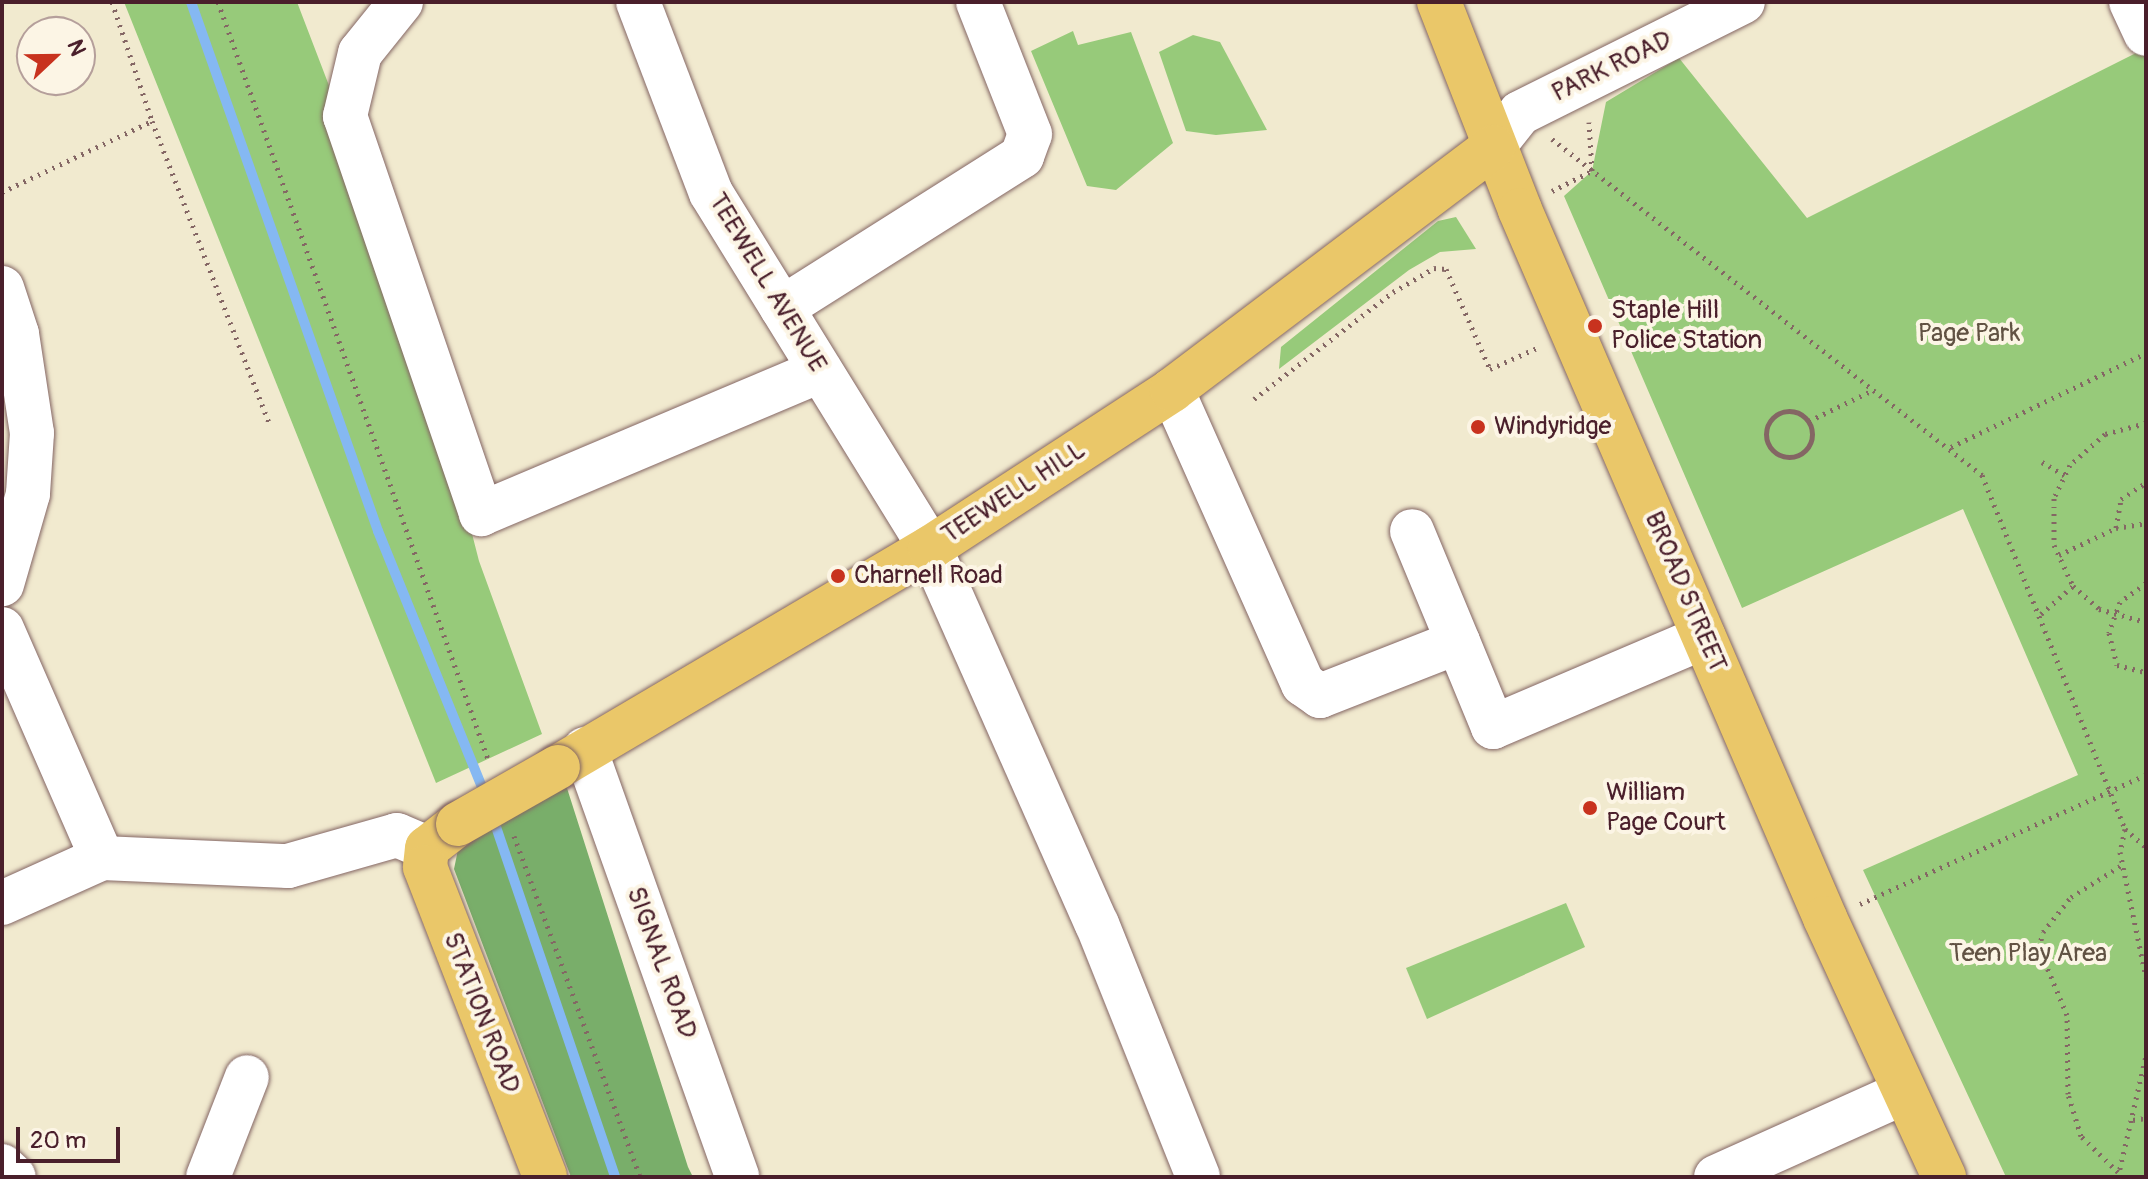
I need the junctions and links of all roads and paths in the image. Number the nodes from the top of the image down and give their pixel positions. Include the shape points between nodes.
1 (112, 2) edge
2 (218, 2) edge
3 (401, 2) edge
4 (638, 2) edge
5 (978, 2) edge
6 (1439, 2) edge
7 (1743, 2) edge
8 (2131, 2) edge
9 (2146, 34) edge
10 (1587, 80) junction
11 (1520, 113) junction
12 (152, 121) junction
13 (1493, 147) junction
14 (1592, 171) junction
15 (2, 192) edge
16 (1520, 210) junction
17 (2, 288) edge
18 (782, 308) junction
19 (1543, 346) dead end
20 (10, 348) edge
21 (2146, 353) edge
22 (820, 371) junction
23 (1172, 390) junction
24 (1871, 391) junction
25 (1254, 399) dead end
26 (1809, 421) junction
27 (269, 422) dead end
28 (2146, 423) edge
29 (1951, 447) junction
30 (2042, 462) dead end
31 (2064, 475) junction
32 (2146, 483) edge
33 (2146, 523) edge
34 (2116, 528) junction
35 (1412, 531) dead end
36 (930, 548) junction
37 (2059, 555) junction
38 (2146, 583) edge
39 (2, 584) edge
40 (2073, 586) junction
41 (2041, 614) junction
42 (2113, 614) junction
43 (2146, 622) edge
44 (1704, 637) junction
45 (1458, 642) junction
46 (7, 657) edge
47 (2146, 672) edge
48 (571, 758) junction
49 (2146, 775) edge
50 (493, 776) dead end
51 (2109, 792) junction
52 (509, 821) dead end
53 (2125, 829) junction
54 (442, 836) junction
55 (2146, 847) edge
56 (102, 858) junction
57 (2122, 865) junction
58 (2, 903) edge
59 (1825, 918) junction
60 (2146, 977) edge
61 (2146, 1056) edge
62 (247, 1077) dead end
63 (1903, 1093) junction
64 (2146, 1118) edge
65 (2133, 1120) junction
66 (2, 1166) edge
67 (2118, 1174) edge
68 (14, 1177) edge
69 (208, 1177) edge
70 (545, 1177) edge
71 (640, 1177) edge
72 (737, 1177) edge
73 (1198, 1177) edge
74 (1716, 1177) edge
75 (1944, 1177) edge

1 - 12 path
2 - 50 path
3 - 22 street via 360,53 345,116 481,514
4 - 18 street, TEEWELL AVENUE via 711,193
5 - 18 street via 1030,134 1022,156
6 - 13 main road, BROAD STREET
7 - 10 street, PARK ROAD
8 - 9 street
10 - 11 street, PARK ROAD
10 - 14 path
11 - 13 street, PARK ROAD
11 - 14 path
12 - 15 path
12 - 27 path
13 - 16 main road, BROAD STREET
13 - 23 main road, TEEWELL HILL
14 - 16 path
14 - 24 path
16 - 44 main road, BROAD STREET
17 - 20 street
18 - 22 street, TEEWELL AVENUE
19 - 25 path via 1490,369 1446,269 1434,268 1393,292
20 - 39 street via 32,433 28,494
21 - 29 path
22 - 36 street, TEEWELL AVENUE
23 - 36 main road, TEEWELL HILL
23 - 45 street via 1303,684 1320,696
24 - 26 path
24 - 29 path
26 - 26 path via 1812,441 1802,454 1789,458 1770,447 1767,427 1776,415 1792,411
28 - 31 path via 2105,434
29 - 41 path via 1982,475
30 - 31 path
31 - 37 path via 2054,498 2054,545
32 - 34 path via 2121,499
33 - 34 path
34 - 37 path
35 - 45 street
36 - 48 main road, TEEWELL HILL
36 - 73 street via 1097,924
37 - 40 path
38 - 42 path via 2132,589
40 - 41 path
40 - 42 path
41 - 51 path
42 - 43 path
42 - 47 path via 2109,633 2117,665
44 - 45 street via 1493,727
44 - 59 main road, BROAD STREET
46 - 56 street
48 - 54 main road, TEEWELL HILL, bridge
48 - 72 street, SIGNAL ROAD
49 - 51 path
51 - 53 path
51 - 59 path
52 - 71 path
53 - 55 path
53 - 57 path
54 - 56 street via 397,835 288,866
54 - 70 main road, STATION ROAD via 425,867
56 - 58 street
57 - 60 path
57 - 67 path via 2071,897 2043,932 2039,948 2067,1015 2068,1094 2081,1136
59 - 63 main road, BROAD STREET
61 - 65 path
62 - 69 street
63 - 74 street
63 - 75 main road, BROAD STREET
64 - 65 path
65 - 67 path
66 - 68 street

